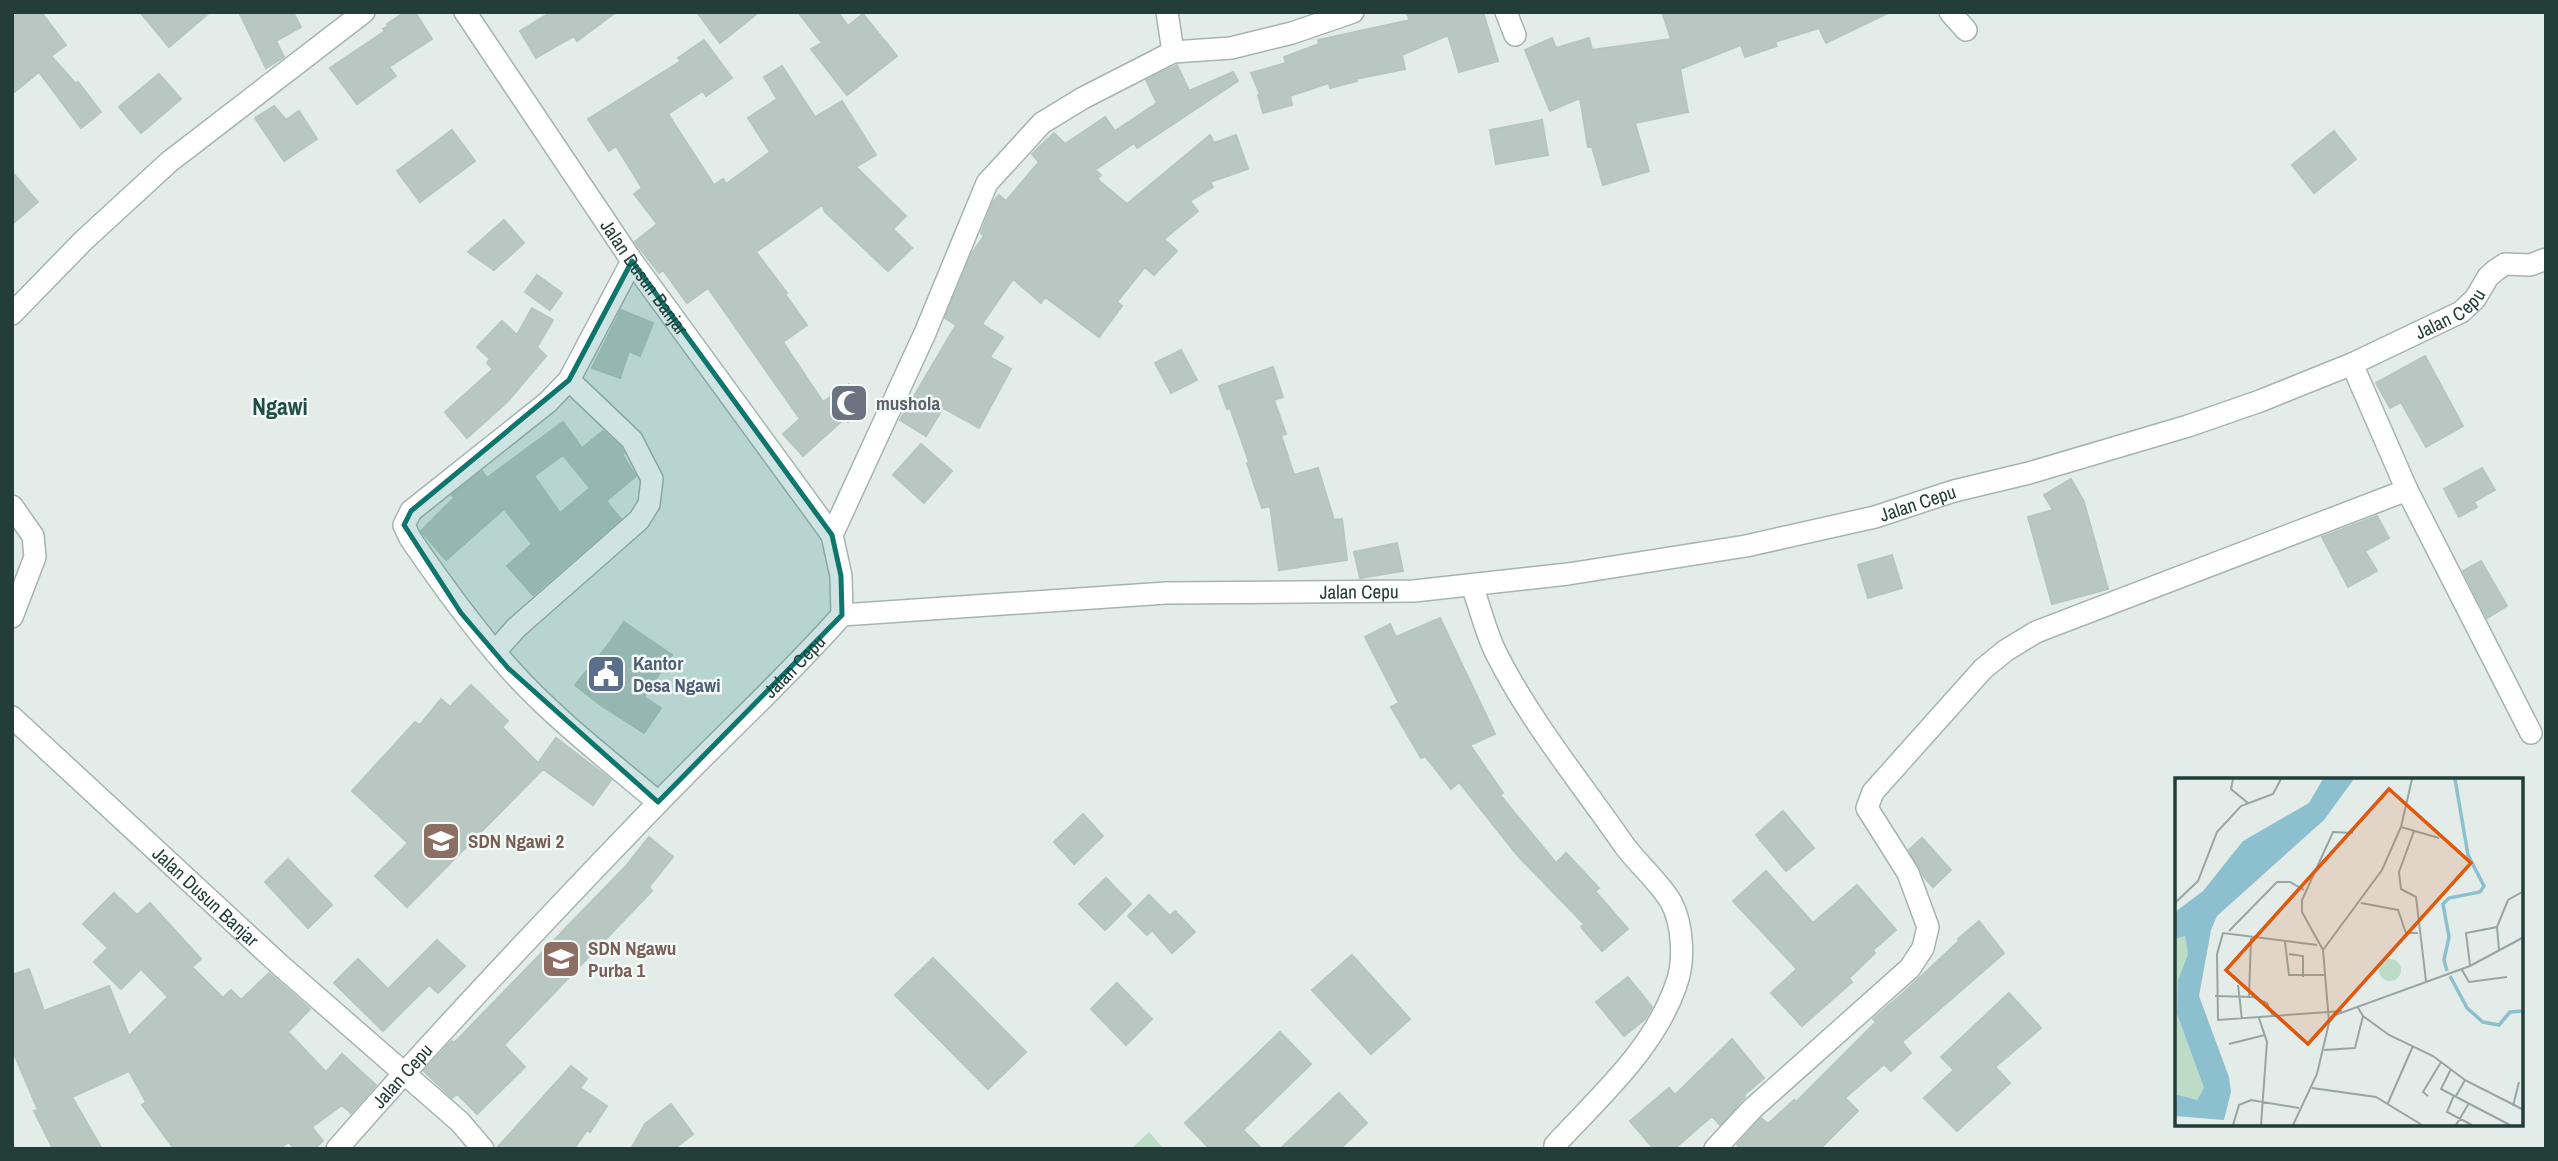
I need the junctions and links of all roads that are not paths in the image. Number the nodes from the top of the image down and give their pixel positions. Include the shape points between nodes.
1 (364, 12) edge
2 (465, 12) edge
3 (1167, 12) edge
4 (1353, 12) edge
5 (1506, 12) edge
6 (1950, 12) edge
7 (1966, 30) dead end
8 (1515, 35) dead end
9 (1173, 52) junction
10 (2546, 259) edge
11 (632, 261) junction
12 (12, 314) edge
13 (2351, 364) junction
14 (569, 380) junction
15 (2407, 490) junction
16 (12, 506) edge
17 (832, 535) junction
18 (1472, 586) junction
19 (842, 615) junction
20 (12, 617) edge
21 (495, 652) junction
22 (12, 717) edge
23 (2531, 733) dead end
24 (659, 802) junction
25 (403, 1073) junction
26 (337, 1149) edge
27 (483, 1149) edge
28 (1555, 1149) edge
29 (1715, 1149) edge

1 - 12 street via 169,162
2 - 11 street, Jalan Dusun Banjar
3 - 9 street
4 - 9 street via 1231,48
5 - 8 street
6 - 7 street
9 - 17 street via 1042,123 987,183 925,333
10 - 13 street, Jalan Cepu via 2530,265 2505,264 2488,277 2461,312
11 - 14 street
11 - 17 street, Jalan Dusun Banjar
13 - 15 street
13 - 18 street, Jalan Cepu via 2188,426 1875,517 1746,546
14 - 21 street via 632,440 652,479 649,504 639,520 516,628
14 - 21 street via 548,402 411,511 404,525 461,612
15 - 23 street
15 - 29 street via 2036,632 1983,669 1867,807 1908,873 1928,926 1923,948 1910,968
16 - 20 street via 33,536 36,556
17 - 19 street via 841,576
18 - 19 street, Jalan Cepu via 1414,591 1166,593
18 - 28 street via 1494,649 1519,693 1633,857 1671,902 1679,927 1681,959 1666,1009 1629,1065
19 - 24 street, Jalan Cepu
21 - 24 street via 562,721
22 - 25 street, Jalan Dusun Banjar
24 - 25 street, Jalan Cepu
25 - 26 street, Jalan Cepu
25 - 27 street, Jalan Dusun Banjar via 460,1122

